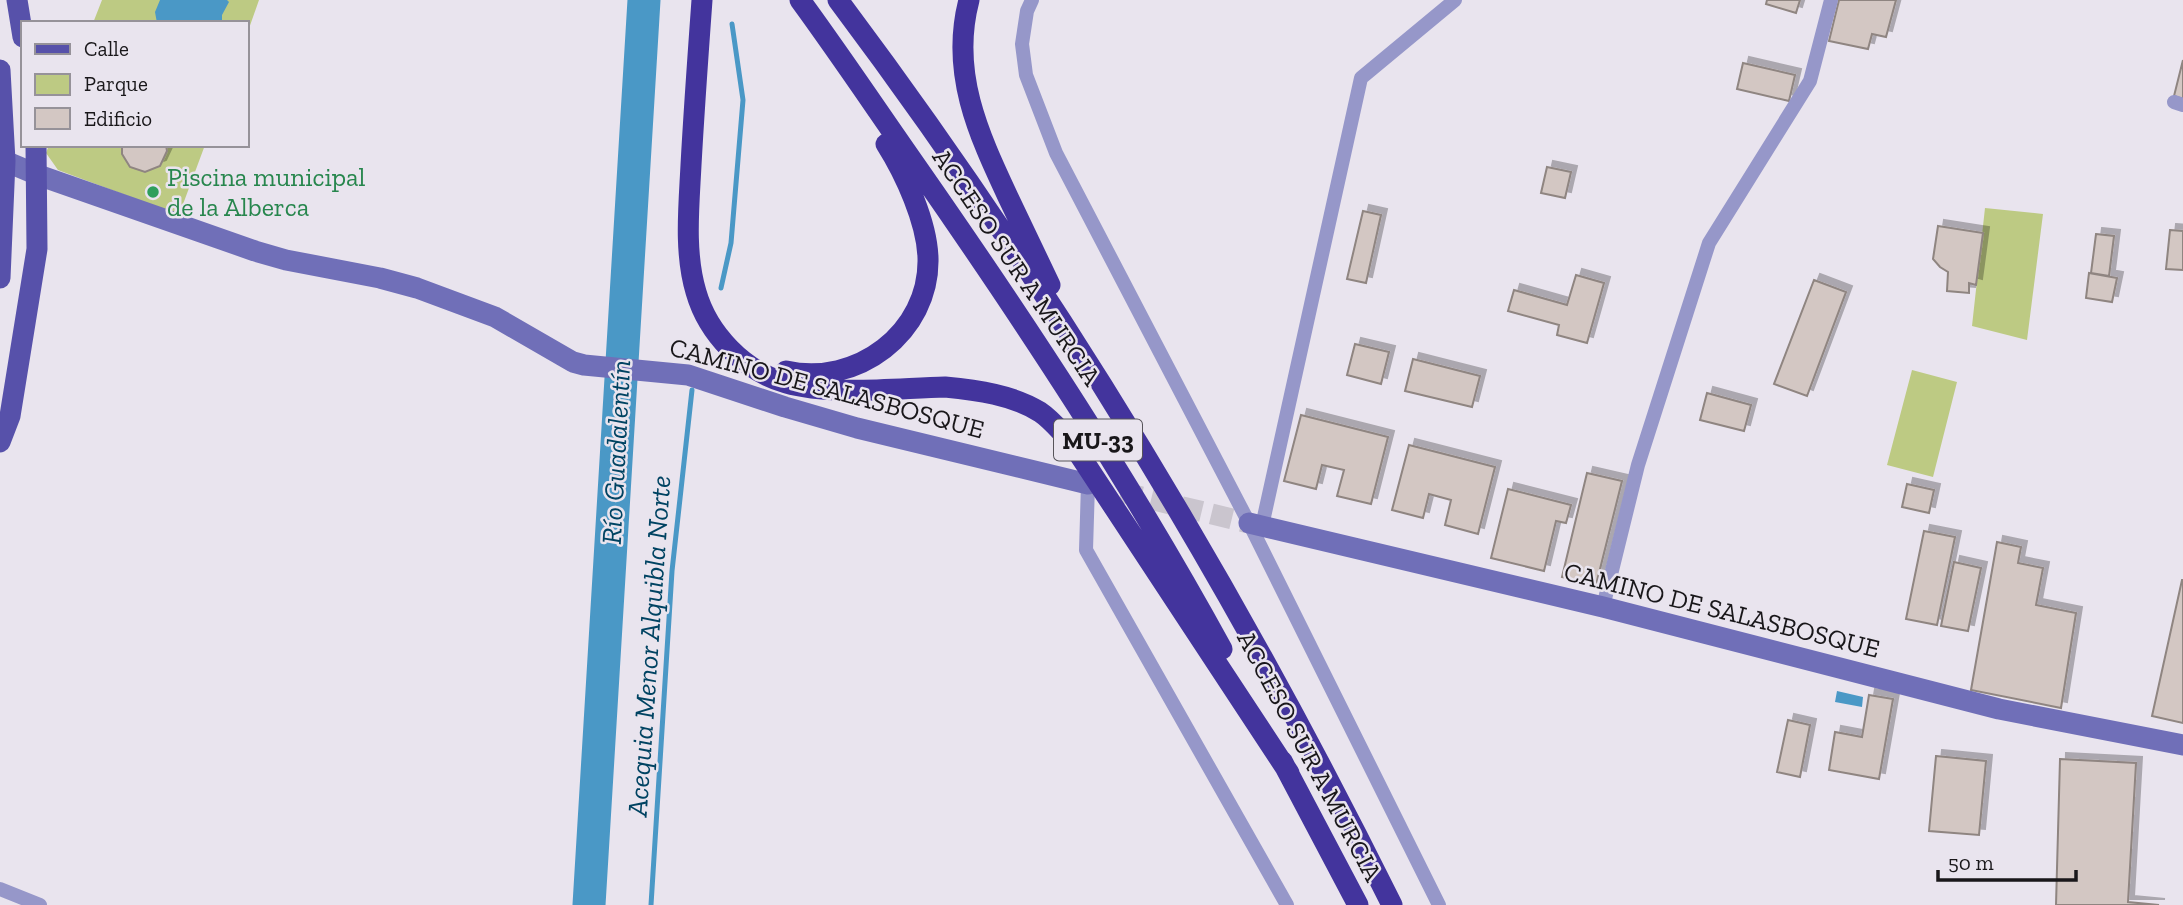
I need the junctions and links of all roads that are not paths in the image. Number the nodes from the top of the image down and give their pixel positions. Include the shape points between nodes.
1 (17, 0) edge
2 (702, 0) edge
3 (800, 0) edge
4 (838, 0) edge
5 (969, 0) edge
6 (1032, 0) edge
7 (1455, 0) edge
8 (1831, 0) edge
9 (813, 18) junction
10 (21, 25) edge
11 (0, 70) edge
12 (36, 147) edge
13 (2, 160) edge
14 (38, 175) junction
15 (0, 278) edge
16 (717, 336) junction
17 (1081, 350) junction
18 (0, 442) edge
19 (1088, 484) joint
20 (1256, 524) junction
21 (1603, 607) junction
22 (2183, 745) edge
23 (1289, 773) junction
24 (0, 889) edge
25 (40, 905) edge
26 (1287, 905) edge
27 (1357, 905) edge
28 (1392, 905) edge
29 (1439, 905) edge

1 - 10 main road
2 - 16 highway via 689,231 696,294
3 - 9 highway, ACCESO SUR A MURCIA / MU-33
4 - 17 highway, ACCESO SUR A MURCIA / MU-33
5 - 17 highway via 962,50 973,116
6 - 20 street via 1022,44 1026,75 1056,153
7 - 20 street via 1361,78
8 - 21 street via 1810,81 1709,243 1638,465
9 - 16 highway via 908,184 925,236 928,258 923,293 905,329 891,344 862,364 827,374 774,368
9 - 23 highway, ACCESO SUR A MURCIA / MU-33 via 1000,286 1100,443 1199,608
11 - 13 main road
12 - 14 main road
13 - 14 street, CAMINO DE SALASBOSQUE
13 - 15 main road
14 - 18 main road via 37,249 10,416
14 - 19 street, CAMINO DE SALASBOSQUE via 255,251 417,288 495,317 584,365 702,379 857,428
16 - 23 highway via 748,365 786,383 827,390 964,389 1004,397 1040,412 1071,442
17 - 28 highway, ACCESO SUR A MURCIA / MU-33 via 1233,603
19 - 26 street via 1086,551
20 - 21 street, CAMINO DE SALASBOSQUE
20 - 29 street
21 - 22 street, CAMINO DE SALASBOSQUE via 1999,709
23 - 27 highway, ACCESO SUR A MURCIA / MU-33
24 - 25 street

